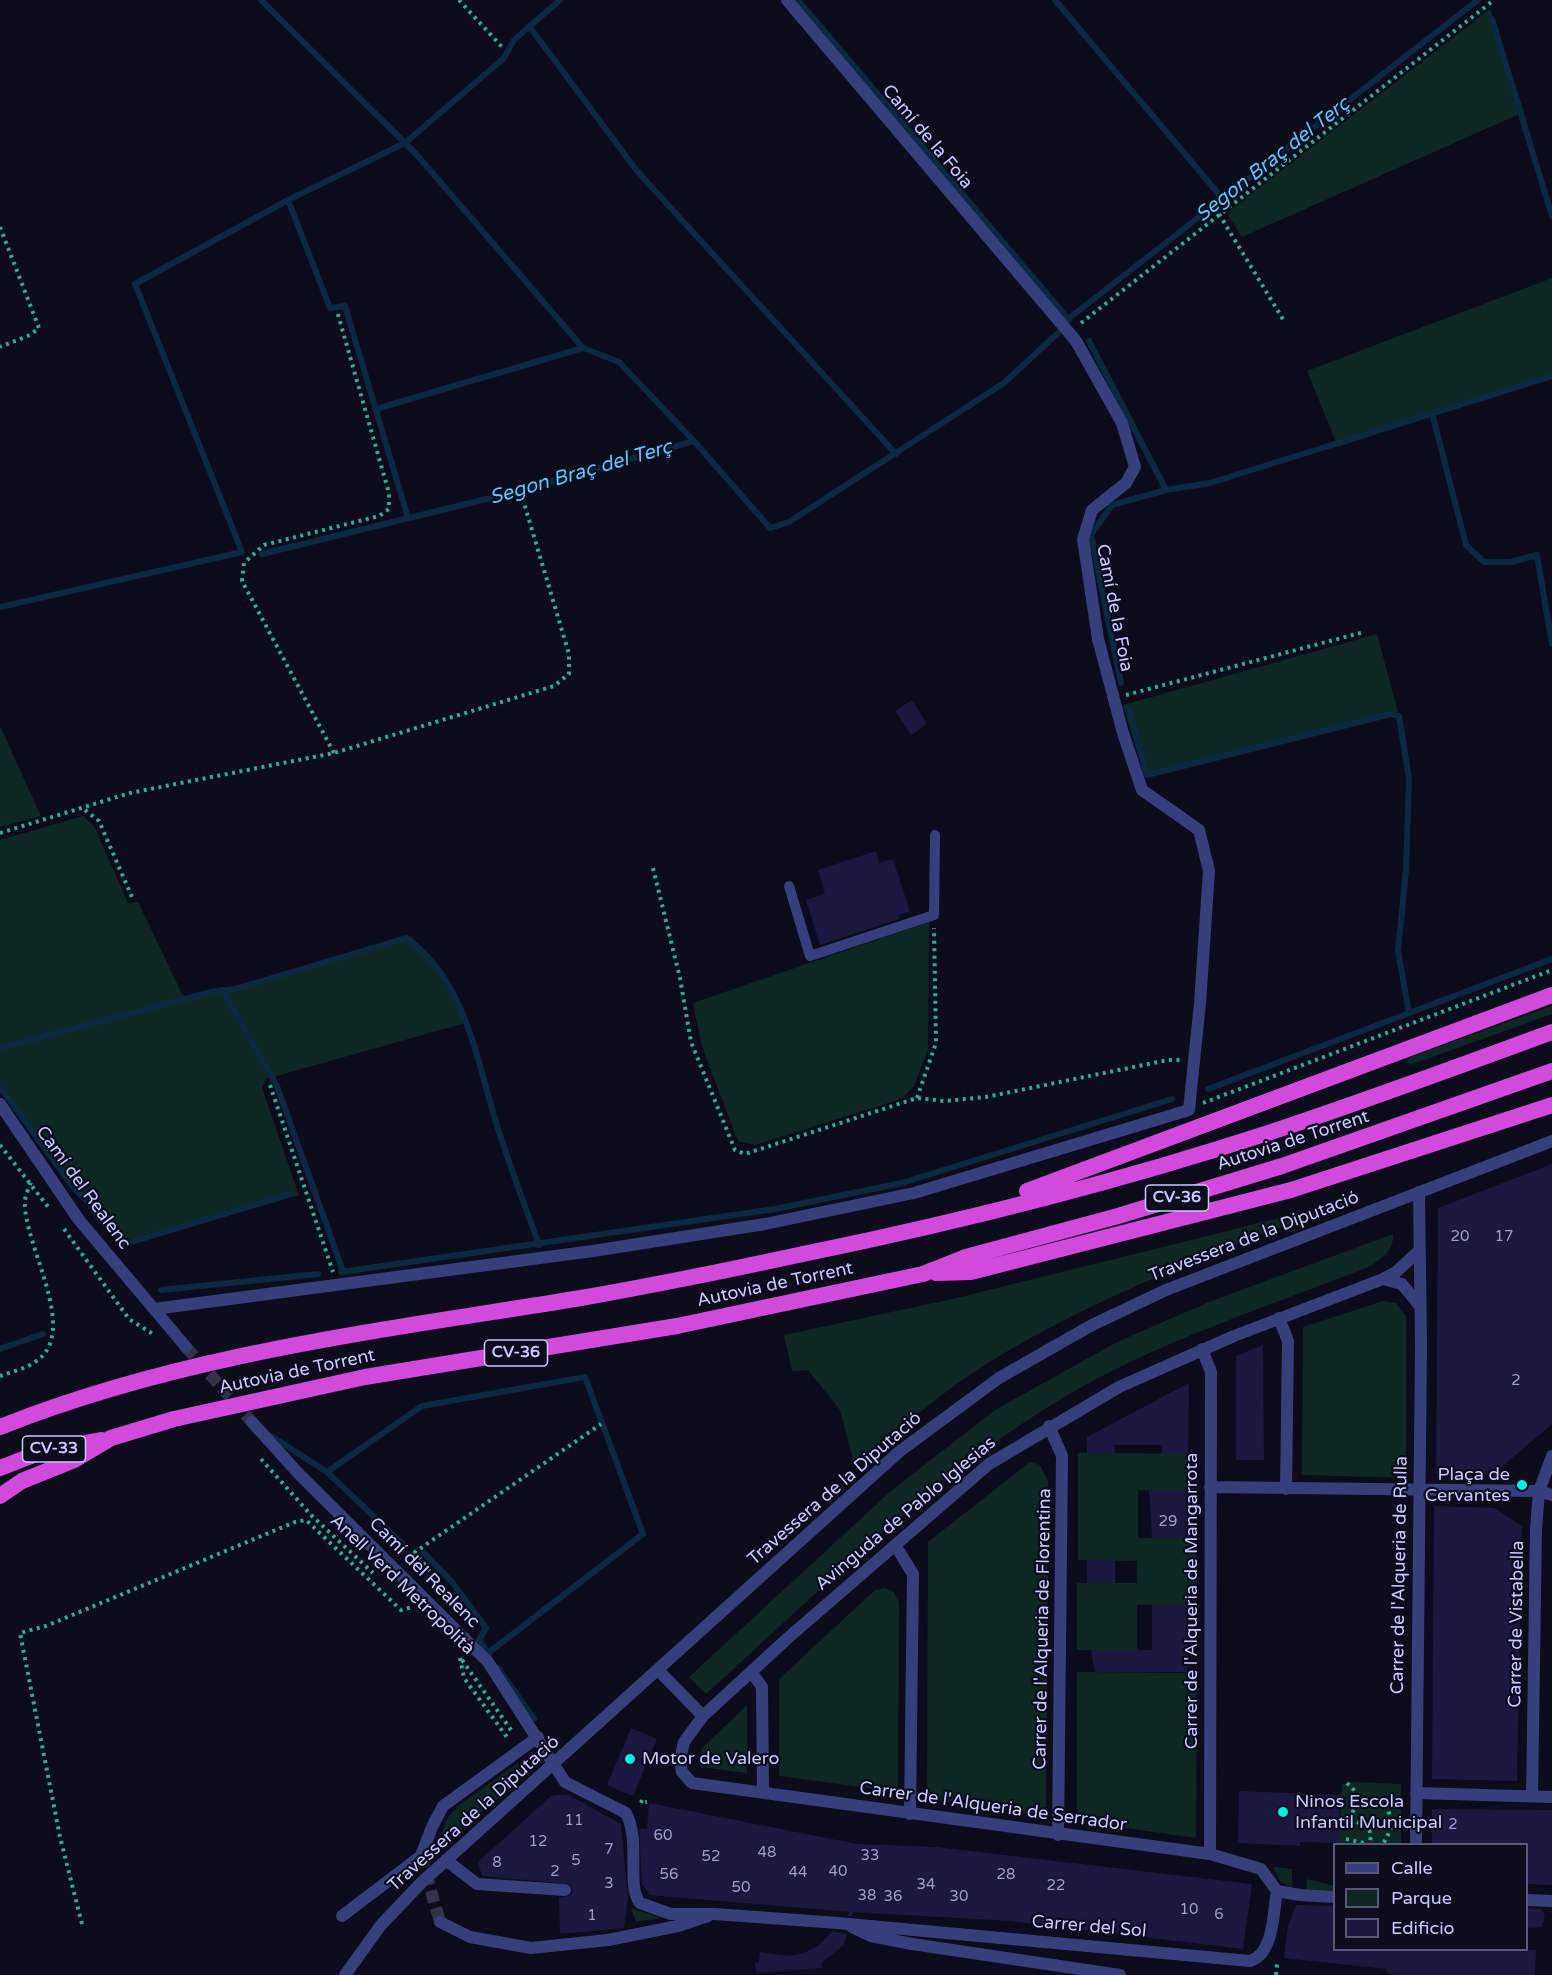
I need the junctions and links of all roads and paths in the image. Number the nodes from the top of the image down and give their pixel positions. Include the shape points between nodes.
1 (459, 0) edge
2 (788, 0) edge
3 (1494, 0) edge
4 (502, 47) dead end
5 (1219, 214) junction
6 (0, 227) edge
7 (337, 311) dead end
8 (1284, 321) dead end
9 (1076, 341) junction
10 (0, 347) edge
11 (521, 493) dead end
12 (1364, 632) dead end
13 (1114, 699) junction
14 (334, 753) junction
15 (85, 809) junction
16 (0, 833) edge
17 (935, 835) dead end
18 (653, 868) dead end
19 (789, 886) dead end
20 (132, 897) dead end
21 (934, 915) junction
22 (1552, 970) edge
23 (1552, 995) edge
24 (1552, 1032) edge
25 (1192, 1061) junction
26 (1552, 1071) edge
27 (270, 1085) dead end
28 (917, 1098) junction
29 (0, 1104) edge
30 (1552, 1105) edge
31 (1189, 1110) junction
32 (1552, 1141) edge
33 (0, 1145) edge
34 (46, 1171) junction
35 (30, 1182) junction
36 (1419, 1192) junction
37 (54, 1214) dead end
38 (60, 1224) dead end
39 (931, 1226) junction
40 (1419, 1251) junction
41 (923, 1274) junction
42 (1383, 1279) junction
43 (337, 1285) junction
44 (1420, 1306) junction
45 (154, 1309) junction
46 (1279, 1318) junction
47 (158, 1339) dead end
48 (186, 1347) tunnel mouth
49 (1202, 1349) junction
50 (0, 1376) edge
51 (252, 1422) tunnel mouth
52 (601, 1424) dead end
53 (1049, 1426) junction
54 (0, 1427) edge
55 (111, 1438) junction
56 (1552, 1456) edge
57 (260, 1458) dead end
58 (0, 1468) edge
59 (1210, 1487) junction
60 (1286, 1489) junction
61 (1419, 1490) junction
62 (1539, 1491) junction
63 (1552, 1495) edge
64 (0, 1496) edge
65 (896, 1545) junction
66 (379, 1578) dead end
67 (422, 1597) junction
68 (406, 1603) dead end
69 (411, 1609) junction
70 (420, 1617) dead end
71 (452, 1649) dead end
72 (460, 1657) junction
73 (658, 1670) junction
74 (752, 1673) junction
75 (703, 1716) junction
76 (538, 1737) junction
77 (517, 1740) dead end
78 (511, 1743) dead end
79 (555, 1764) junction
80 (692, 1783) joint
81 (1347, 1783) dead end
82 (763, 1793) junction
83 (1416, 1793) junction
84 (1532, 1796) junction
85 (1552, 1797) edge
86 (1365, 1801) junction
87 (910, 1814) junction
88 (1058, 1835) junction
89 (1346, 1839) dead end
90 (1361, 1843) edge
91 (1369, 1843) edge
92 (1384, 1843) edge
93 (1416, 1843) edge
94 (1210, 1854) junction
95 (446, 1860) junction
96 (565, 1890) dead end
97 (1277, 1891) junction
98 (1333, 1897) edge
99 (1528, 1900) edge
100 (1552, 1901) edge
101 (715, 1914) junction
102 (342, 1916) dead end
103 (440, 1922) dead end
104 (82, 1924) dead end
105 (845, 1924) junction
106 (1277, 1964) dead end
107 (345, 1975) edge
108 (1120, 1975) edge
109 (1276, 1975) edge

1 - 4 path
2 - 9 street, Camí de la Foia
3 - 5 path
5 - 8 path
5 - 9 path via 1081,321
6 - 10 path via 39,328
7 - 14 path via 389,493 389,509 380,516 264,545 244,563 242,581
9 - 13 street, Camí de la Foia via 1122,423 1136,467 1126,483 1092,510 1083,539 1098,639
11 - 14 path via 569,654 569,674 554,686
12 - 13 path
13 - 25 street, Camí de la Foia via 1142,790 1199,830 1209,871
14 - 15 path via 130,793
15 - 16 path
15 - 20 path via 99,821
17 - 21 lane
18 - 28 path via 691,1042 735,1150 745,1154
19 - 21 lane via 810,956
21 - 28 path via 936,1043
22 - 31 path via 1222,1094
23 - 39 highway
24 - 39 highway, Autovia de Torrent / CV-36 via 1269,1132 1116,1178
25 - 28 path via 1168,1060 986,1097 944,1101
25 - 31 street, Camí de la Foia
26 - 41 highway, Autovia de Torrent / CV-36 via 1282,1166 966,1257
27 - 43 path
29 - 34 street, Camí del Realenc
30 - 41 highway via 1292,1190 971,1272
31 - 43 street via 914,1193 765,1224
32 - 36 street, Travessera de la Diputació
33 - 35 path
34 - 35 path
34 - 45 street, Camí del Realenc via 79,1220
35 - 37 path
35 - 50 path via 25,1199 28,1230 52,1308 54,1337 36,1362
36 - 40 street, Carrer de l'Alqueria de Rulla
36 - 73 street, Travessera de la Diputació via 1166,1290 1092,1325 999,1378 900,1451
38 - 47 path via 129,1318
39 - 54 highway, Autovia de Torrent / CV-36 via 585,1297 243,1356 101,1393
40 - 42 street, Avinguda de Pablo Iglesias
40 - 44 street, Carrer de l'Alqueria de Rulla
41 - 55 highway, Autovia de Torrent / CV-36 via 677,1326 268,1396
42 - 44 street via 1402,1284
42 - 46 street, Avinguda de Pablo Iglesias
43 - 45 street
44 - 61 street, Carrer de l'Alqueria de Rulla
45 - 48 street, Camí del Realenc
46 - 49 street, Avinguda de Pablo Iglesias
46 - 60 street via 1288,1341
49 - 53 street, Avinguda de Pablo Iglesias via 1119,1387
49 - 59 street, Carrer de l'Alqueria de Mangarrota via 1211,1372
51 - 67 street, Camí del Realenc
52 - 67 path via 415,1552 439,1582
53 - 65 street, Avinguda de Pablo Iglesias via 989,1464
53 - 88 street, Carrer de l'Alqueria de Florentina via 1062,1456
55 - 58 highway, CV-33 via 44,1451
55 - 64 highway, Autovia de Torrent / CV-36 via 74,1460 22,1480
56 - 62 street, Carrer de Vistabella
57 - 66 path, Anell Verd Metropolità via 311,1515
59 - 60 street
59 - 94 street, Carrer de l'Alqueria de Mangarrota
60 - 61 street
61 - 62 street
61 - 83 street, Carrer de l'Alqueria de Rulla
62 - 63 street
62 - 84 street, Carrer de Vistabella
65 - 74 street, Avinguda de Pablo Iglesias
65 - 87 street via 913,1574
67 - 69 path
67 - 76 street, Camí del Realenc via 488,1662
68 - 69 path, Anell Verd Metropolità
69 - 70 path, Anell Verd Metropolità
69 - 104 path via 401,1610 306,1520 20,1634 60,1837
71 - 72 path, Anell Verd Metropolità
72 - 77 path, Anell Verd Metropolità
72 - 78 path via 464,1678
73 - 75 street
73 - 79 street, Travessera de la Diputació
74 - 75 street, Avinguda de Pablo Iglesias
74 - 82 street via 762,1687
75 - 80 street, Avinguda de Pablo Iglesias via 684,1742 680,1760 682,1772
76 - 79 street, Camí del Realenc
76 - 102 street via 443,1806 421,1856
79 - 95 street, Travessera de la Diputació
79 - 101 street, Carrer del Sol via 572,1787 626,1813 635,1837 634,1893 640,1903 671,1914
80 - 82 street, Carrer de l'Alqueria de Serrador
81 - 86 path
82 - 87 street, Carrer de l'Alqueria de Serrador
83 - 84 street
83 - 93 street, Carrer de l'Alqueria de Rulla
84 - 85 street
86 - 91 path via 1358,1802 1352,1813 1353,1820 1370,1828
86 - 92 path via 1385,1806 1391,1815
87 - 88 street, Carrer de l'Alqueria de Serrador
88 - 94 street, Carrer de l'Alqueria de Serrador
89 - 90 path
94 - 97 street, Carrer de l'Alqueria de Serrador via 1260,1869
95 - 96 street via 477,1884
95 - 107 street, Travessera de la Diputació via 381,1925
97 - 98 street
97 - 105 street, Carrer del Sol via 1265,1951 1250,1961
99 - 100 street
101 - 103 street via 618,1939 531,1948 470,1937
101 - 105 street, Carrer del Sol
105 - 108 street, Carrer del Sol via 871,1936 912,1944
106 - 109 path

